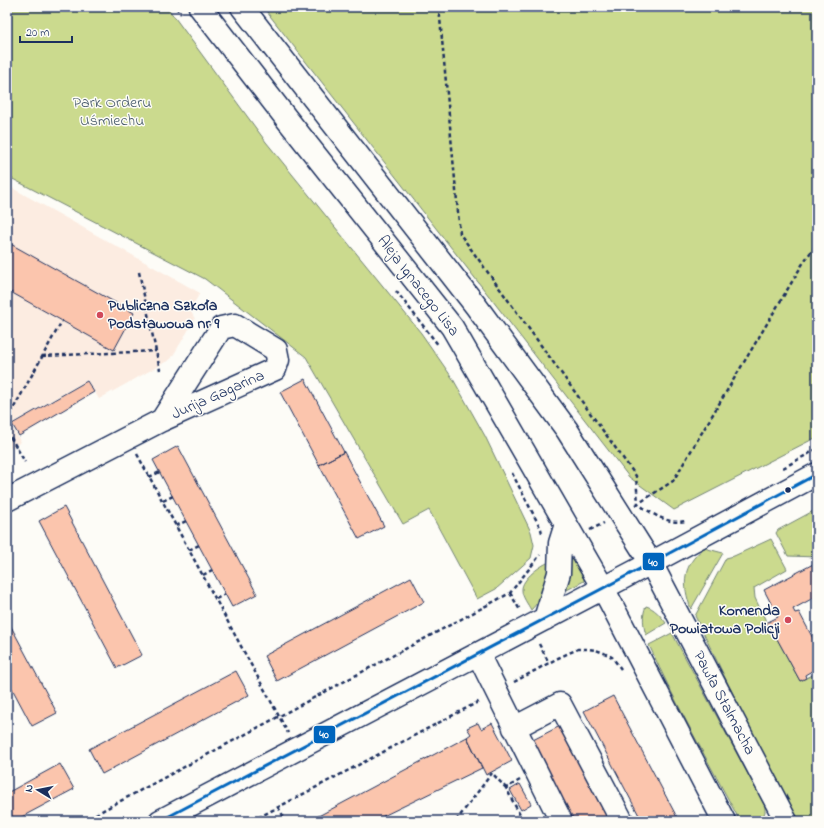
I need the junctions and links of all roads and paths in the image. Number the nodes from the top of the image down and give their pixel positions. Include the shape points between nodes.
1 (176, 7) edge
2 (242, 7) edge
3 (438, 7) edge
4 (192, 13) edge
5 (817, 244) edge
6 (139, 272) dead end
7 (392, 286) dead end
8 (62, 321) dead end
9 (441, 348) dead end
10 (156, 351) junction
11 (42, 356) junction
12 (160, 370) dead end
13 (7, 420) edge
14 (162, 420) junction
15 (7, 431) edge
16 (128, 437) junction
17 (817, 449) edge
18 (25, 462) dead end
19 (509, 468) dead end
20 (782, 468) dead end
21 (160, 472) dead end
22 (817, 474) edge
23 (150, 477) junction
24 (173, 496) dead end
25 (7, 500) edge
26 (163, 501) junction
27 (638, 504) junction
28 (691, 519) dead end
29 (610, 520) dead end
30 (186, 521) dead end
31 (566, 524) junction
32 (176, 526) junction
33 (589, 530) dead end
34 (542, 536) dead end
35 (199, 545) dead end
36 (545, 549) dead end
37 (189, 550) junction
38 (651, 563) junction
39 (212, 570) dead end
40 (203, 575) junction
41 (603, 588) junction
42 (225, 594) dead end
43 (216, 599) junction
44 (545, 619) junction
45 (478, 654) junction
46 (622, 670) dead end
47 (496, 692) junction
48 (279, 716) junction
49 (514, 728) junction
50 (289, 734) dead end
51 (536, 771) junction
52 (506, 788) junction
53 (278, 807) junction
54 (520, 815) junction
55 (83, 821) edge
56 (160, 821) edge
57 (252, 821) edge
58 (286, 821) edge
59 (456, 821) edge
60 (508, 821) edge
61 (523, 821) edge
62 (561, 821) edge
63 (622, 821) edge
64 (724, 821) edge
65 (786, 821) edge

1 - 4 path
2 - 38 street, Aleja Ignacego Lisa via 476,306 567,430
3 - 27 path via 460,234 636,476
4 - 31 street, Aleja Ignacego Lisa via 286,118 452,327
5 - 27 path via 673,481
6 - 10 path
7 - 9 path
8 - 11 path
10 - 11 path
10 - 12 path
11 - 13 path
14 - 14 street, Jurija Gagarina via 221,328 235,325 276,350 278,360 275,369
14 - 16 street, Jurija Gagarina
15 - 18 path
16 - 23 path
16 - 25 street, Jurija Gagarina
17 - 20 path
19 - 34 path via 541,529
21 - 23 path
22 - 38 street
23 - 26 path
24 - 26 path
26 - 32 path
27 - 28 path via 670,521
29 - 33 path
30 - 32 path
31 - 41 street, Aleja Ignacego Lisa
31 - 44 street via 560,544 559,573
32 - 37 path
35 - 37 path
36 - 48 path via 510,593
37 - 40 path
38 - 41 street
38 - 65 street, Pawła Stalmacha
39 - 40 path
40 - 43 path
41 - 44 street
41 - 64 street
42 - 43 path
43 - 48 path
44 - 45 street
45 - 47 street
45 - 56 street
46 - 47 path via 612,657 604,653 578,649
47 - 49 street
47 - 53 path
48 - 50 path
48 - 55 path
49 - 51 street
49 - 63 street via 560,704
51 - 52 path
51 - 62 street
52 - 54 path
52 - 59 path via 492,773
53 - 57 path
53 - 58 path
54 - 60 path
54 - 61 path

